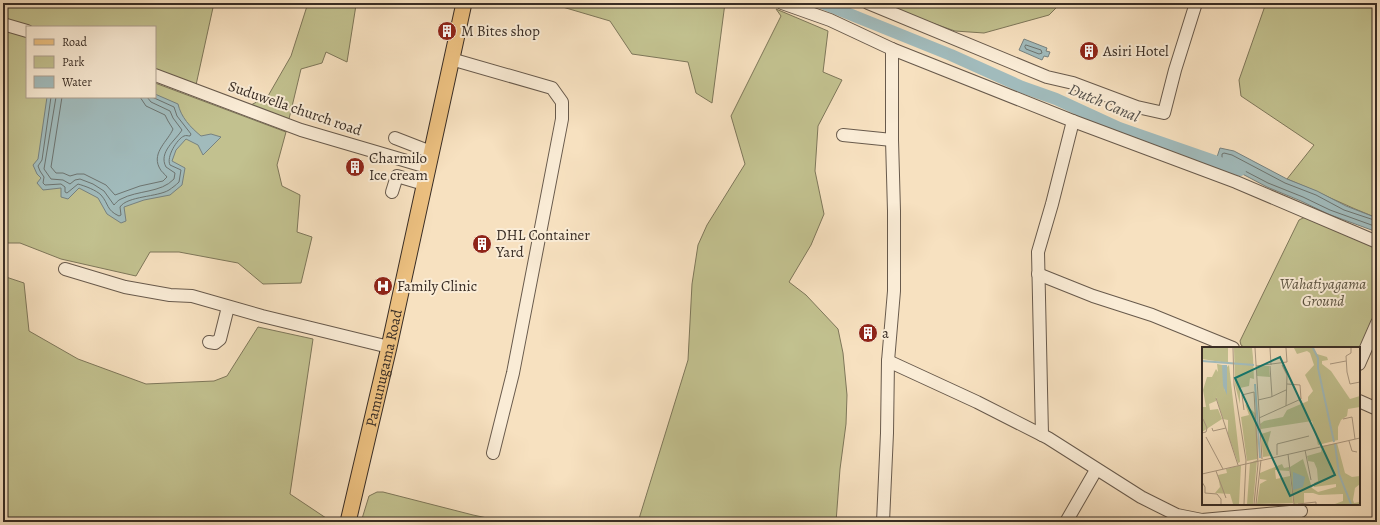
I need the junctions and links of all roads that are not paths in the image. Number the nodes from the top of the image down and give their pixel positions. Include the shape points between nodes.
1 (464, 3) edge
2 (782, 3) edge
3 (868, 3) edge
4 (1196, 3) edge
5 (3, 24) edge
6 (26, 31) edge
7 (892, 49) junction
8 (451, 59) junction
9 (156, 75) edge
10 (1073, 121) junction
11 (843, 134) dead end
12 (395, 138) dead end
13 (892, 140) junction
14 (431, 152) junction
15 (427, 167) junction
16 (424, 184) junction
17 (392, 192) dead end
18 (1377, 242) edge
19 (65, 269) dead end
20 (1038, 274) junction
21 (228, 307) junction
22 (1377, 323) edge
23 (209, 342) dead end
24 (390, 347) junction
25 (1231, 347) edge
26 (888, 361) junction
27 (1360, 362) edge
28 (1360, 401) edge
29 (1377, 409) edge
30 (1042, 435) junction
31 (493, 453) dead end
32 (1096, 470) junction
33 (1302, 512) edge
34 (348, 522) edge
35 (883, 522) edge
36 (1066, 522) edge

1 - 8 main road, Pamunugama Road
2 - 7 street via 830,20
3 - 4 street via 1047,78 1072,83 1137,107 1164,113
5 - 6 street
7 - 10 street
7 - 13 street
8 - 14 main road, Pamunugama Road
8 - 31 street via 552,88 562,102 562,119 513,373
9 - 15 street, Suduwella church road via 301,130
10 - 18 street via 1236,182
10 - 20 street via 1038,252
11 - 13 street
12 - 14 street
13 - 26 street via 894,291
14 - 15 main road, Pamunugama Road
15 - 16 main road, Pamunugama Road
16 - 17 street via 397,176
16 - 24 main road, Pamunugama Road
19 - 21 street via 125,287 192,296
20 - 25 street via 1093,296 1152,315
20 - 30 street
21 - 23 street via 220,339 215,344
21 - 24 street
22 - 27 street
24 - 34 main road, Pamunugama Road
26 - 30 street
26 - 35 street
28 - 29 street
30 - 32 street
32 - 33 street via 1142,498 1177,514 1202,520
32 - 36 street

